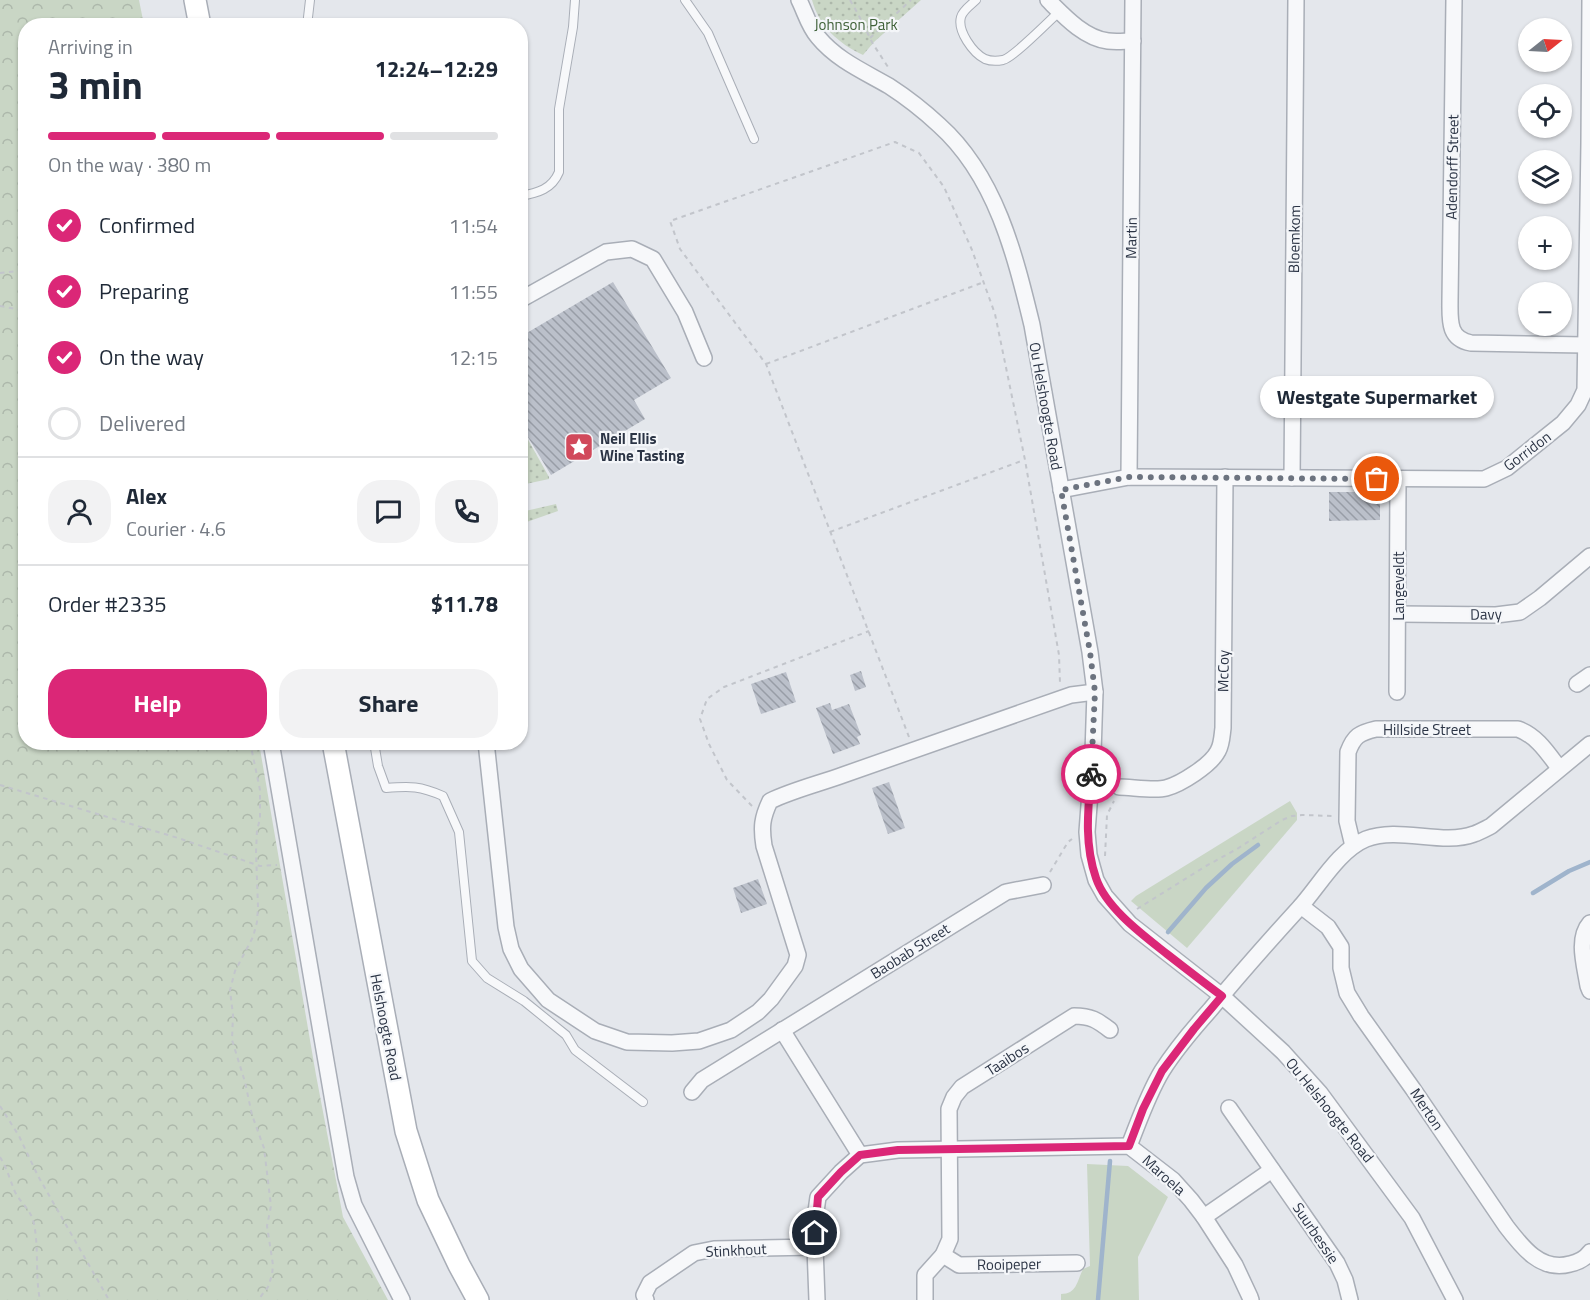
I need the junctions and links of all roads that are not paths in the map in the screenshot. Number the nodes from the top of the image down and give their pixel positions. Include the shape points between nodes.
1 (195, 0) edge
2 (310, 0) edge
3 (575, 0) edge
4 (685, 0) edge
5 (799, 0) edge
6 (976, 0) edge
7 (1048, 0) edge
8 (1133, 0) edge
9 (1296, 0) edge
10 (1454, 0) edge
11 (1590, 0) edge
12 (1060, 11) junction
13 (198, 18) edge
14 (308, 18) edge
15 (1133, 41) junction
16 (754, 139) dead end
17 (1590, 143) edge
18 (528, 194) edge
19 (528, 296) edge
20 (1585, 345) junction
21 (705, 358) dead end
22 (1129, 477) junction
23 (1225, 477) junction
24 (1292, 478) junction
25 (1398, 479) junction
26 (1061, 490) junction
27 (1590, 556) edge
28 (1399, 614) junction
29 (1590, 675) edge
30 (1577, 684) dead end
31 (1095, 692) junction
32 (1397, 692) dead end
33 (1590, 744) edge
34 (272, 750) edge
35 (335, 750) edge
36 (375, 750) edge
37 (487, 750) edge
38 (1559, 768) junction
39 (1119, 787) road end
40 (1353, 846) junction
41 (1043, 885) road end
42 (1301, 906) junction
43 (1590, 923) edge
44 (1590, 991) edge
45 (1222, 996) junction
46 (782, 1030) junction
47 (1110, 1030) dead end
48 (692, 1092) dead end
49 (643, 1102) dead end
50 (1229, 1108) dead end
51 (1129, 1146) junction
52 (948, 1150) junction
53 (860, 1155) junction
54 (1272, 1170) junction
55 (1204, 1217) junction
56 (815, 1247) junction
57 (1590, 1252) edge
58 (943, 1256) junction
59 (1077, 1263) dead end
60 (402, 1300) edge
61 (478, 1300) edge
62 (646, 1300) edge
63 (817, 1300) edge
64 (925, 1300) edge
65 (1251, 1300) edge
66 (1350, 1300) edge
67 (1455, 1300) edge

1 - 13 main road
2 - 14 lane
3 - 18 lane via 559,109 559,172 548,188
4 - 16 lane via 708,33
5 - 26 street, Ou Helshoogte Road via 816,35 832,51 891,87 940,125 976,170 998,210 1020,274 1032,326
6 - 12 lane via 963,12 962,33 984,58 994,61 1008,58
7 - 12 street
8 - 15 street, Martin
9 - 24 street, Bloemkom
10 - 20 street, Adendorff Street via 1450,301 1454,334 1471,343
11 - 17 street, Gorridon
12 - 15 street via 1090,36 1109,42
15 - 22 street, Martin
17 - 20 street, Gorridon
19 - 21 street via 606,252 632,249 653,259 685,312
20 - 25 street, Gorridon via 1585,390 1578,405 1563,423 1507,468 1484,480
22 - 23 street, Gorridon
22 - 26 street, Gorridon
23 - 24 street, Gorridon
23 - 39 street, McCoy via 1220,748 1213,760 1198,771 1164,789
24 - 25 street, Gorridon
25 - 28 street, Langeveldt
26 - 31 street, Ou Helshoogte Road
27 - 28 street, Davy via 1520,612
28 - 32 street, Langeveldt
29 - 30 street
31 - 37 street via 1071,695 770,801 761,828 764,846 798,956 795,966 758,1012 731,1030 699,1041 627,1042 595,1031 548,1000 521,969 506,927
31 - 45 street, Ou Helshoogte Road via 1087,832 1096,880 1131,924
33 - 38 street
34 - 60 street via 346,1177 354,1205
35 - 61 main road, Helshoogte Road via 406,1131 428,1200
36 - 49 lane via 386,788 424,788 443,796 459,832 472,961 486,978 524,1001 566,1035 575,1050
38 - 40 street via 1491,826 1474,834 1379,835
38 - 40 street, Hillside Street via 1540,744 1518,729 1364,732 1352,742 1348,752 1347,821
40 - 42 street
41 - 46 street, Baobab Street via 1006,892
42 - 45 street
42 - 57 street, Merton via 1328,927 1341,947 1347,993 1522,1247 1548,1265 1578,1262
43 - 44 street via 1582,940
45 - 51 street via 1162,1071
45 - 67 street, Ou Helshoogte Road via 1283,1052 1320,1093 1412,1218
46 - 48 street, Baobab Street via 702,1080
46 - 53 street
47 - 52 street, Taaibos via 1087,1016 1074,1016 962,1087 949,1109
50 - 54 street, Suurbessie
51 - 52 street, Maroela
51 - 55 street, Maroela via 1173,1180
52 - 53 street, Maroela
52 - 58 street, Taaibos via 950,1239
53 - 56 street via 818,1197
54 - 55 street
54 - 66 street, Suurbessie via 1337,1263
55 - 65 street, Maroela via 1235,1265
56 - 62 street, Stinkhout via 714,1249 694,1253 650,1283 644,1295
56 - 63 street
58 - 59 street, Rooipeper via 959,1265
58 - 64 street via 926,1275

